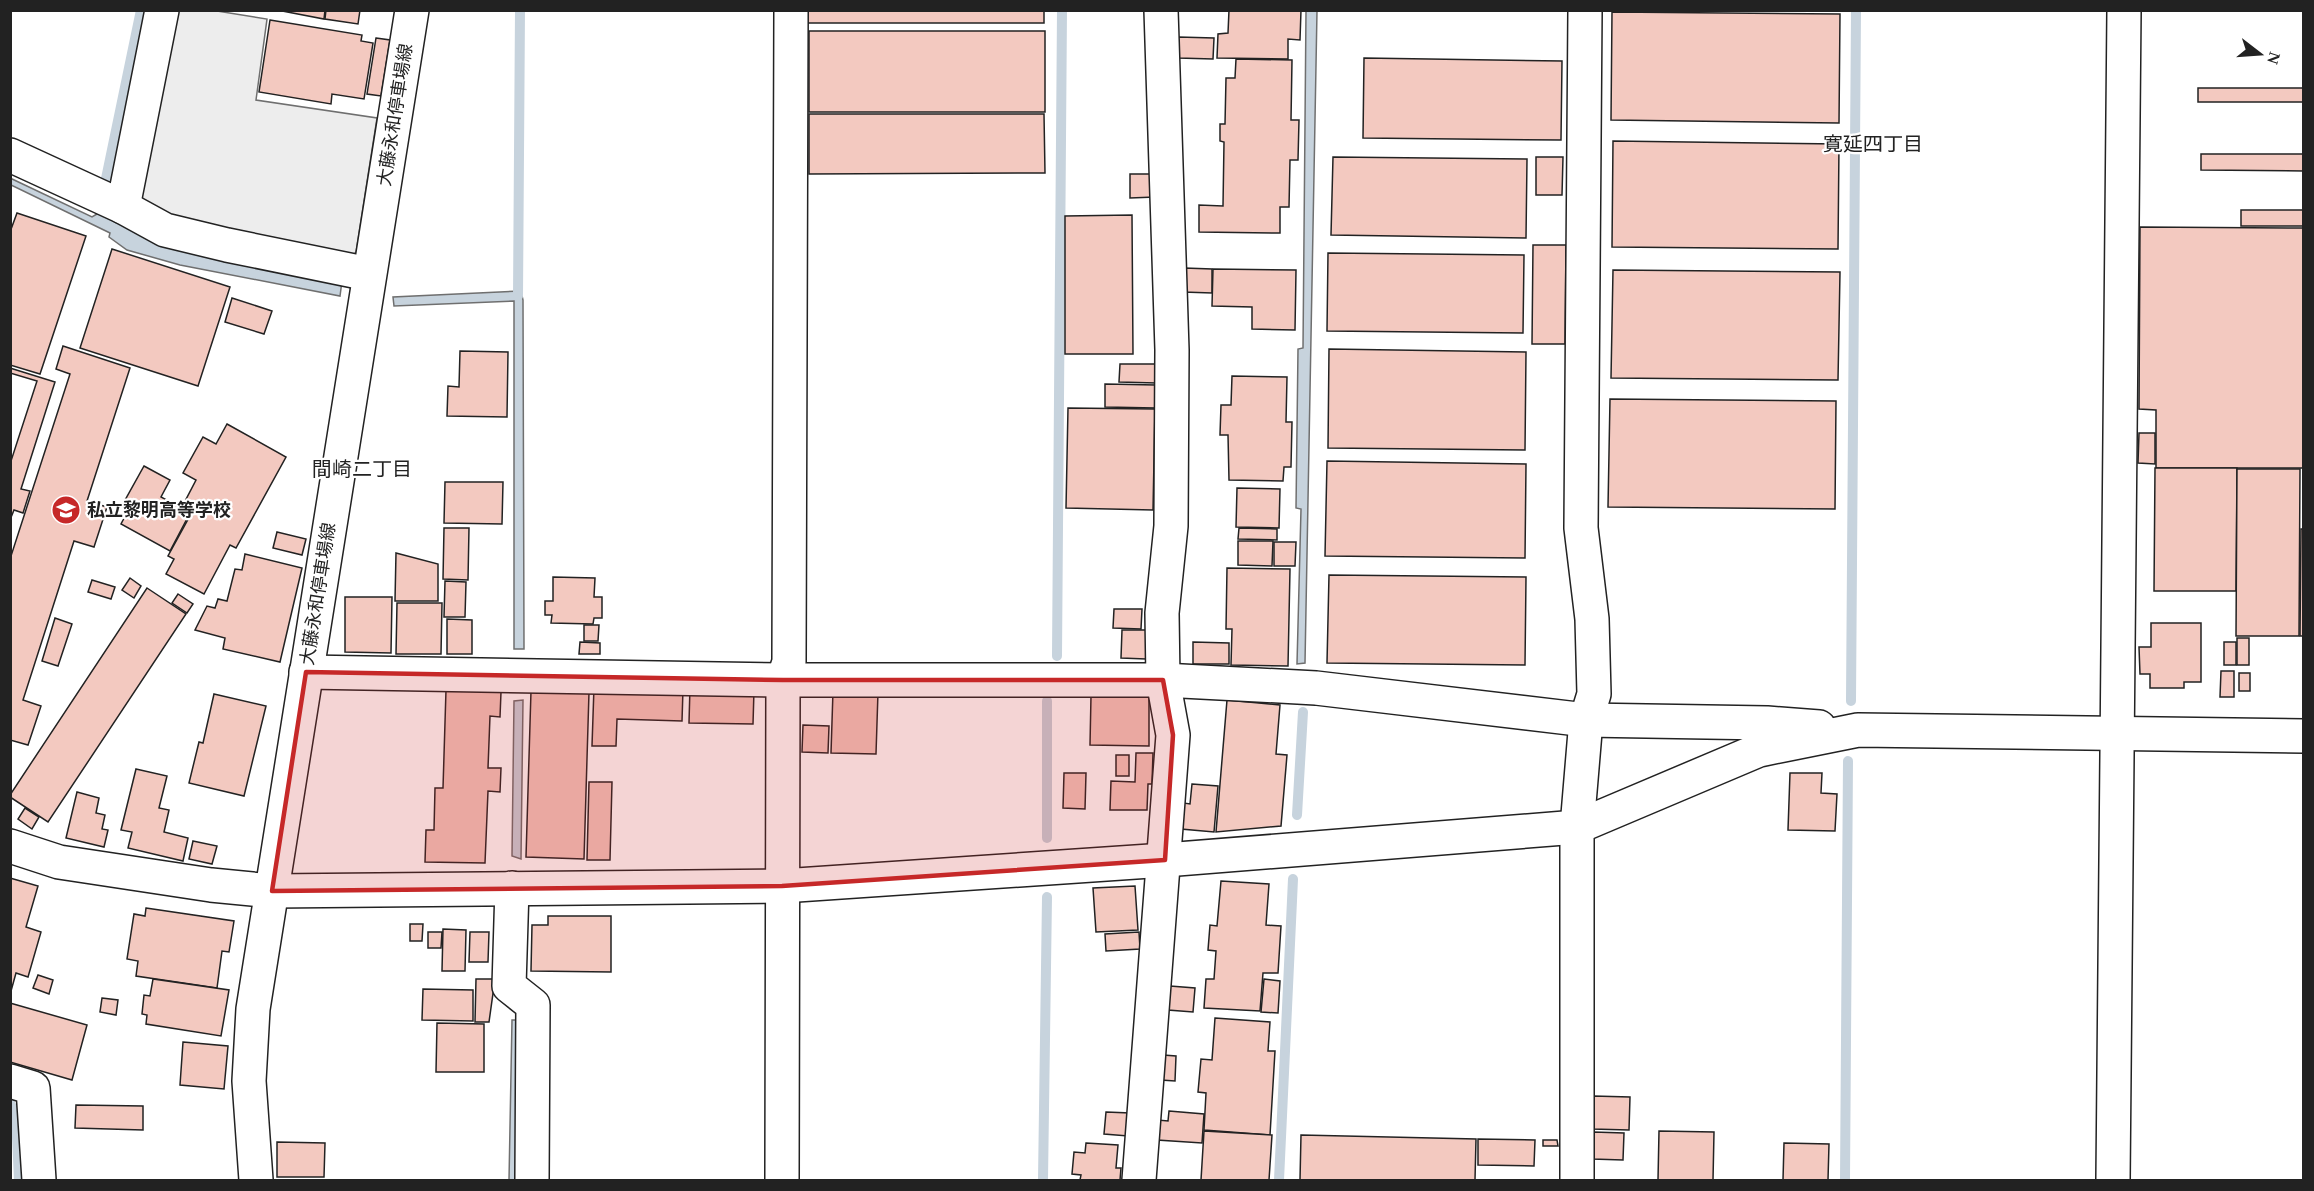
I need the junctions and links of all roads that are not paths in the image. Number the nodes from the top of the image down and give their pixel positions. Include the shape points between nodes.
1 (162, 10) edge
2 (412, 10) edge
3 (791, 10) edge
4 (1161, 10) edge
5 (1585, 10) edge
6 (2124, 10) edge
7 (10, 155) edge
8 (110, 200) junction
9 (369, 274) junction
10 (306, 672) junction
11 (783, 680) junction
12 (1163, 680) junction
13 (1586, 720) junction
14 (1858, 730) junction
15 (2116, 735) junction
16 (2304, 736) edge
17 (1577, 827) junction
18 (10, 846) edge
19 (1165, 860) junction
20 (782, 886) junction
21 (512, 888) junction
22 (272, 891) junction
23 (10, 1081) edge
24 (39, 1180) edge
25 (256, 1180) edge
26 (532, 1180) edge
27 (782, 1180) edge
28 (1139, 1180) edge
29 (1577, 1180) edge
30 (2113, 1180) edge

1 - 8 street
2 - 9 street, 大藤永和停車場線
3 - 11 street via 789,662
4 - 12 street via 1172,350 1171,526 1162,613
5 - 13 street via 1581,528 1592,619 1594,694
6 - 15 street
7 - 8 street
8 - 9 street via 165,230
9 - 10 street, 大藤永和停車場線
10 - 11 street
10 - 22 street, 大藤永和停車場線
11 - 12 street
11 - 20 street
12 - 13 street via 1316,688
12 - 19 street via 1173,735
13 - 14 street via 1767,723
13 - 17 street
14 - 15 street
14 - 17 street via 1759,750
15 - 16 street
15 - 30 street
17 - 19 street
17 - 29 street
18 - 22 street via 59,862
19 - 20 street
19 - 28 street
20 - 21 street
20 - 27 street
21 - 22 street
21 - 26 street via 509,986 533,1005
22 - 25 street, 大藤永和停車場線 via 253,1009 249,1081
23 - 24 street via 33,1088

